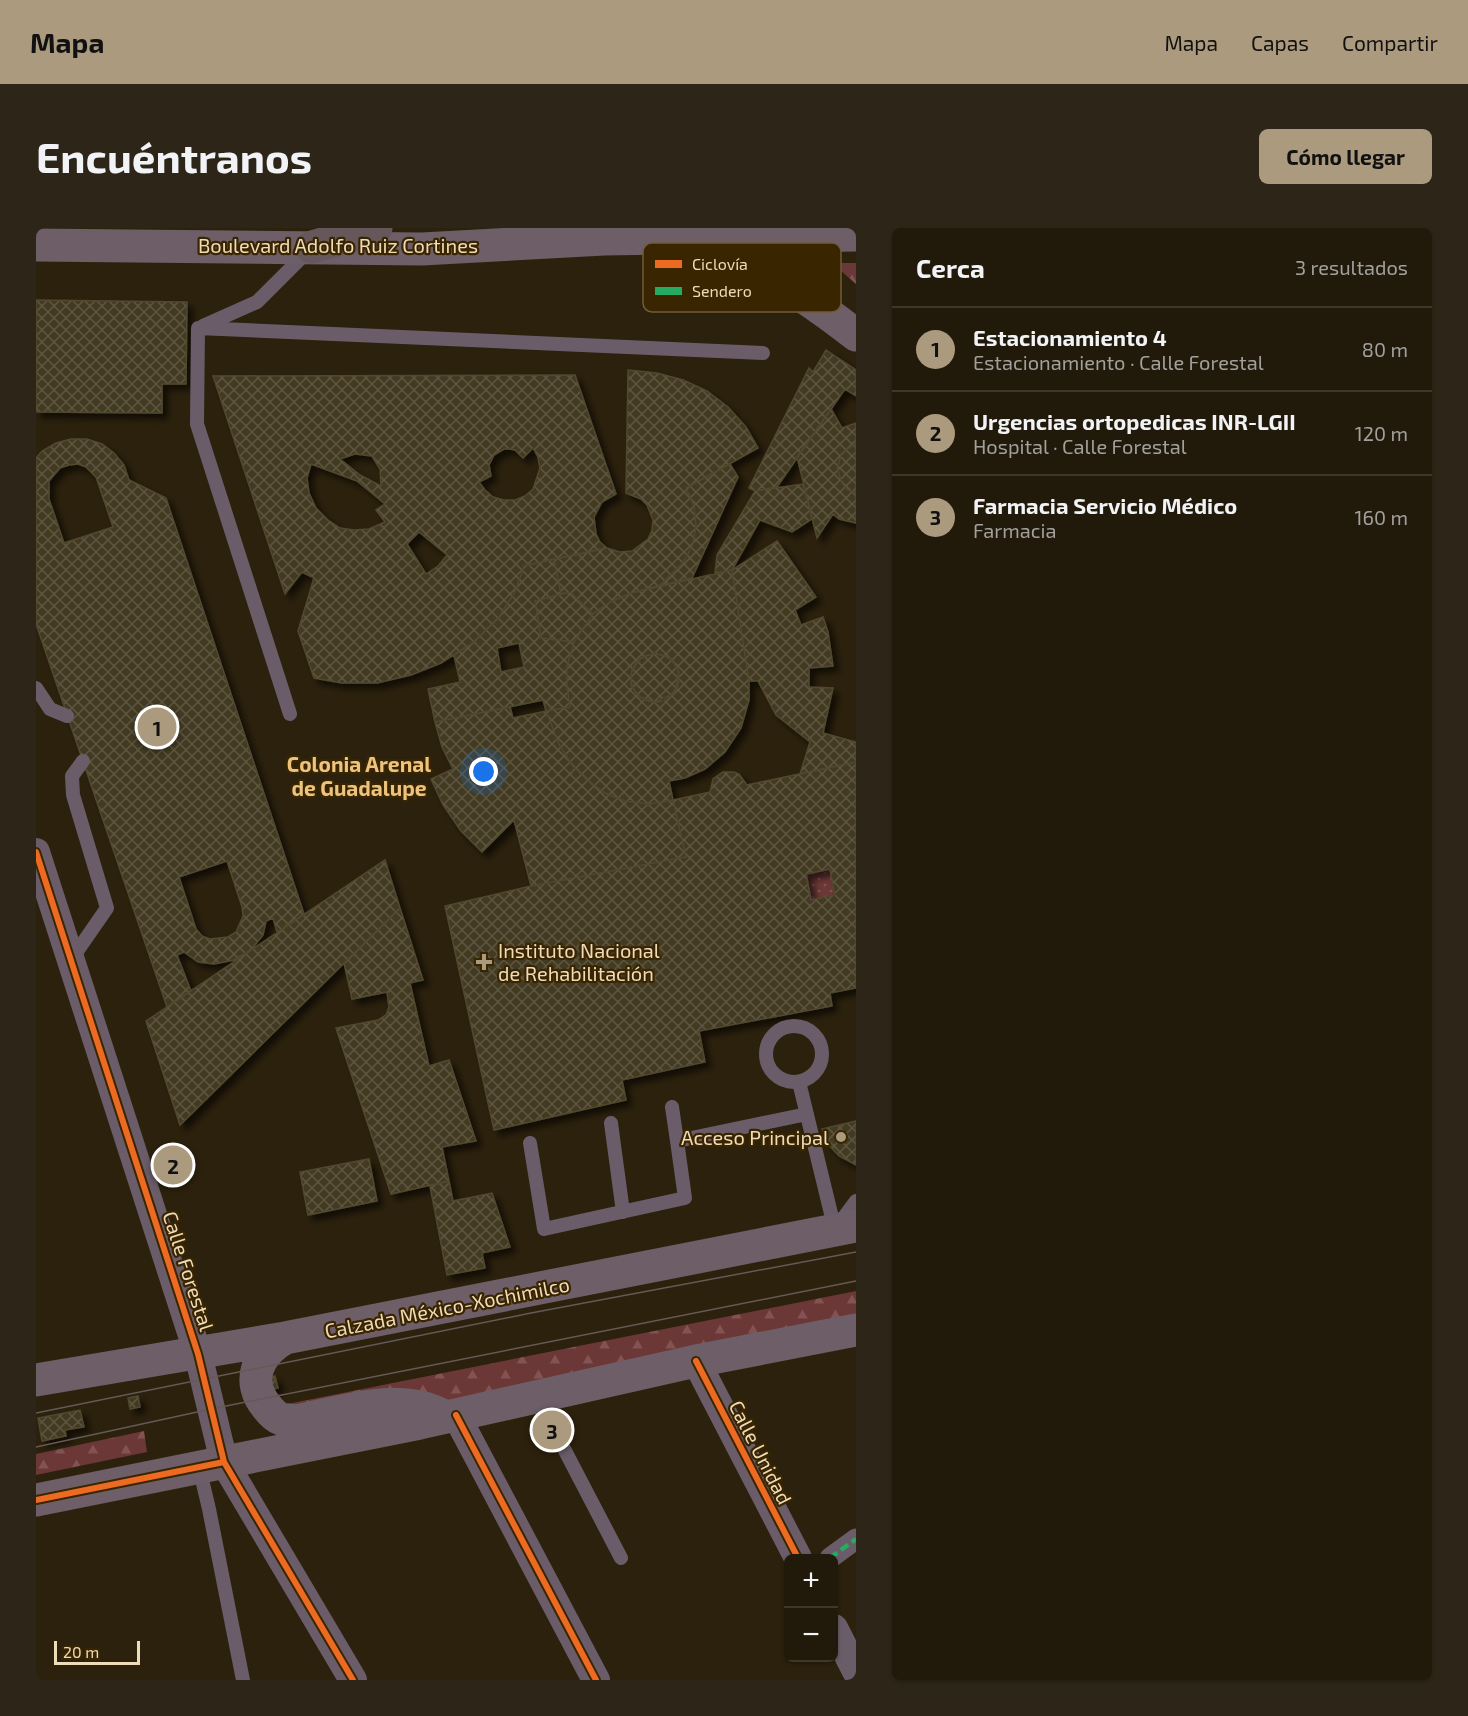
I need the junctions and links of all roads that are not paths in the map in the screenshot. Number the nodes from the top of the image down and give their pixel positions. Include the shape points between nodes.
1 (376, 228) edge
2 (856, 235) edge
3 (663, 239) junction
4 (680, 243) edge
5 (36, 244) edge
6 (312, 247) junction
7 (826, 312) edge
8 (198, 328) junction
9 (856, 335) edge
10 (763, 352) dead end
11 (36, 688) edge
12 (290, 714) dead end
13 (68, 716) dead end
14 (83, 761) dead end
15 (36, 852) edge
16 (43, 900) edge
17 (71, 960) junction
18 (799, 1082) junction
19 (672, 1107) dead end
20 (807, 1114) junction
21 (611, 1123) dead end
22 (677, 1141) junction
23 (530, 1143) dead end
24 (856, 1201) edge
25 (623, 1212) junction
26 (845, 1228) edge
27 (856, 1330) edge
28 (285, 1338) junction
29 (198, 1354) junction
30 (696, 1361) junction
31 (36, 1380) edge
32 (537, 1397) junction
33 (451, 1416) junction
34 (211, 1465) junction
35 (36, 1500) edge
36 (856, 1539) edge
37 (796, 1554) edge
38 (835, 1554) edge
39 (621, 1558) dead end
40 (838, 1636) edge
41 (856, 1671) edge
42 (243, 1680) edge
43 (352, 1680) edge
44 (596, 1680) edge

1 - 6 highway
2 - 3 main road, Boulevard Adolfo Ruiz Cortines
3 - 4 main road
3 - 6 main road, Boulevard Adolfo Ruiz Cortines via 422,249
5 - 6 main road, Boulevard Adolfo Ruiz Cortines
6 - 8 lane via 258,302
7 - 9 main road
8 - 10 lane
8 - 12 lane via 197,424
11 - 13 lane via 50,709
14 - 17 lane via 72,776 73,795 107,908
15 - 16 street, Calle Forestal
16 - 17 street, Calle Forestal
17 - 29 street, Calle Forestal
18 - 18 lane via 814,1074 822,1049 813,1033 789,1027 772,1037 765,1055 780,1079
18 - 20 lane
19 - 22 lane
20 - 22 lane
20 - 26 lane
21 - 25 lane
22 - 25 lane via 684,1198
23 - 25 lane via 544,1229
24 - 26 lane
26 - 28 main road, Calzada México-Xochimilco
27 - 30 main road
28 - 29 main road, Calzada México-Xochimilco
28 - 33 main road via 266,1352 256,1370 255,1385 261,1400 280,1419 295,1420 390,1403
29 - 31 main road, Calzada México-Xochimilco
29 - 34 street, Calle Forestal
30 - 32 main road
30 - 37 street, Calle Unidad
32 - 33 main road
32 - 39 lane
33 - 34 main road
33 - 44 street
34 - 35 main road
34 - 42 lane via 209,1509
34 - 43 street, Calle Forestal
36 - 38 street
40 - 41 street

